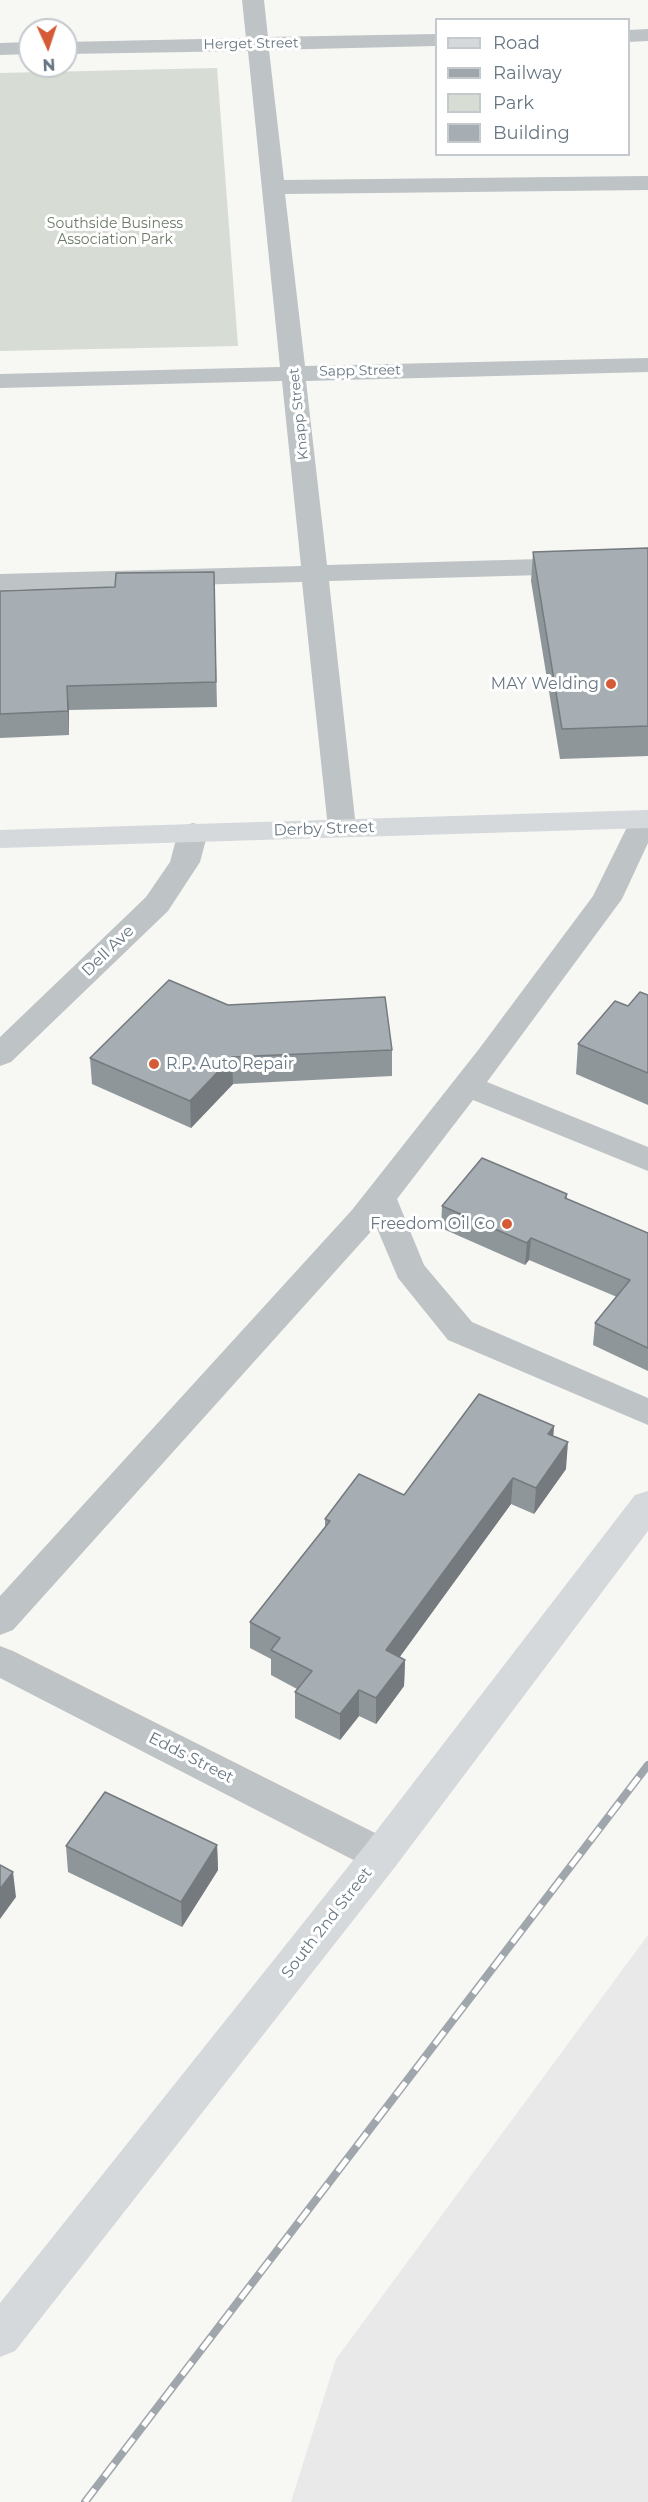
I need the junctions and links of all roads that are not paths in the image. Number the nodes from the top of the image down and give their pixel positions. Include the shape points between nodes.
1 (253, 0) edge
2 (648, 35) edge
3 (630, 36) edge
4 (435, 40) edge
5 (258, 44) junction
6 (18, 48) edge
7 (78, 48) edge
8 (0, 49) edge
9 (648, 183) edge
10 (274, 187) junction
11 (648, 365) edge
12 (295, 373) junction
13 (0, 381) edge
14 (648, 564) edge
15 (315, 573) junction
16 (0, 582) edge
17 (647, 819) edge
18 (342, 828) junction
19 (193, 832) junction
20 (0, 839) edge
21 (0, 1055) edge
22 (467, 1086) junction
23 (648, 1160) edge
24 (380, 1197) junction
25 (644, 1404) edge
26 (648, 1505) edge
27 (0, 1620) edge
28 (0, 1661) edge
29 (381, 1855) junction
30 (0, 2337) edge

1 - 5 street, Knapp Street
2 - 3 street
4 - 5 street, Herget Street
5 - 7 street, Herget Street
5 - 10 street, Knapp Street
6 - 8 street
9 - 10 street
10 - 12 street, Knapp Street
11 - 12 street, Sapp Street
12 - 13 street, Sapp Street
12 - 15 street, Knapp Street
14 - 15 street
15 - 16 street
15 - 18 street, Knapp Street
17 - 18 main road, Derby Street
17 - 22 street via 606,899
18 - 19 main road, Derby Street
19 - 20 main road, Derby Street
19 - 21 street, Dell Ave via 185,862 157,904
22 - 23 street
22 - 24 street
24 - 25 street via 410,1270 460,1331
24 - 27 street
26 - 29 main road, South 2nd Street
28 - 29 street, Edds Street
29 - 30 main road, South 2nd Street

